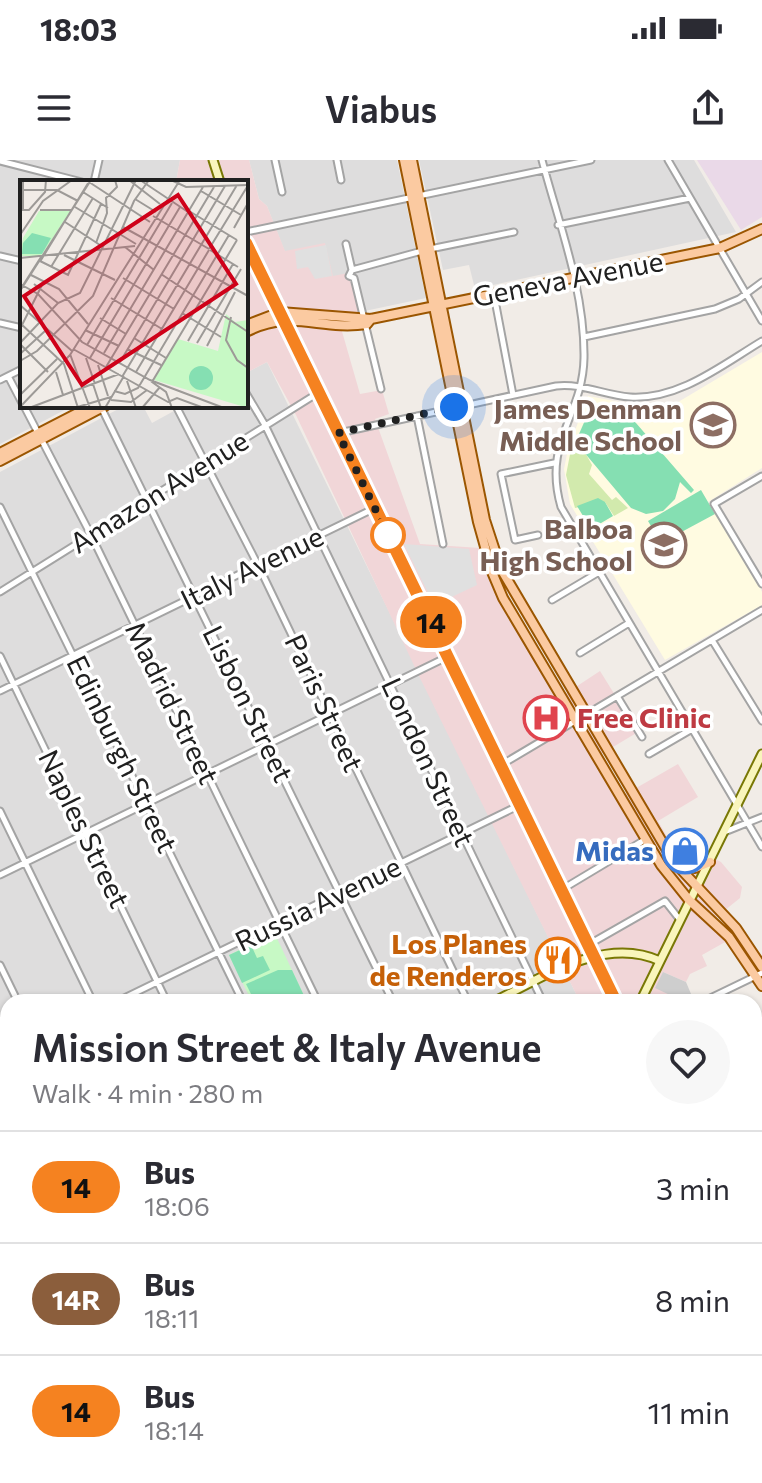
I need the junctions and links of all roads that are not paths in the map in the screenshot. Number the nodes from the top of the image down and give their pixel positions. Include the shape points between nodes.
1 (99, 160) edge
2 (213, 160) edge
3 (275, 160) edge
4 (337, 160) edge
5 (404, 160) edge
6 (412, 160) edge
7 (542, 160) edge
8 (591, 160) edge
9 (668, 160) edge
10 (0, 161) edge
11 (544, 169) junction
12 (74, 180) edge
13 (94, 180) edge
14 (219, 180) edge
15 (341, 180) dead end
16 (282, 192) dead end
17 (415, 196) junction
18 (690, 198) junction
19 (558, 225) junction
20 (762, 229) edge
21 (248, 232) edge
22 (514, 232) dead end
23 (346, 244) dead end
24 (720, 248) junction
25 (248, 250) edge
26 (426, 250) junction
27 (0, 256) edge
28 (20, 261) edge
29 (352, 270) junction
30 (574, 277) junction
31 (762, 282) edge
32 (746, 293) junction
33 (494, 295) junction
34 (437, 305) junction
35 (282, 316) junction
36 (367, 320) junction
37 (762, 321) edge
38 (0, 323) edge
39 (248, 324) edge
40 (20, 328) edge
41 (248, 331) edge
42 (584, 337) junction
43 (762, 341) edge
44 (20, 370) edge
45 (8, 376) junction
46 (0, 380) edge
47 (580, 385) junction
48 (381, 389) dead end
49 (318, 393) junction
50 (513, 395) junction
51 (248, 396) edge
52 (20, 398) edge
53 (458, 406) junction
54 (25, 408) edge
55 (88, 408) edge
56 (100, 408) edge
57 (102, 408) edge
58 (177, 408) edge
59 (417, 416) junction
60 (265, 425) junction
61 (338, 433) junction
62 (40, 436) junction
63 (0, 453) edge
64 (0, 461) edge
65 (206, 463) junction
66 (554, 463) junction
67 (762, 476) edge
68 (148, 499) junction
69 (0, 507) edge
70 (375, 508) junction
71 (91, 535) junction
72 (538, 535) dead end
73 (319, 536) junction
74 (443, 544) dead end
75 (257, 567) junction
76 (33, 571) junction
77 (599, 572) junction
78 (762, 584) edge
79 (0, 592) edge
80 (195, 596) junction
81 (552, 600) dead end
82 (762, 610) edge
83 (629, 623) junction
84 (135, 626) junction
85 (712, 640) junction
86 (580, 653) dead end
87 (74, 655) junction
88 (0, 656) edge
89 (447, 657) junction
90 (658, 671) junction
91 (14, 685) junction
92 (389, 685) junction
93 (0, 691) edge
94 (617, 696) junction
95 (328, 714) junction
96 (585, 714) junction
97 (576, 719) junction
98 (762, 721) edge
99 (692, 729) junction
100 (642, 737) dead end
101 (268, 744) junction
102 (649, 754) dead end
103 (762, 754) edge
104 (501, 765) junction
105 (207, 774) junction
106 (146, 803) junction
107 (520, 805) junction
108 (738, 806) junction
109 (0, 811) edge
110 (762, 817) edge
111 (748, 823) junction
112 (727, 831) junction
113 (86, 833) junction
114 (462, 834) junction
115 (646, 839) junction
116 (762, 847) edge
117 (674, 862) junction
118 (710, 862) junction
119 (25, 863) junction
120 (401, 863) junction
121 (0, 875) edge
122 (696, 889) junction
123 (561, 890) junction
124 (340, 893) junction
125 (689, 900) junction
126 (680, 920) junction
127 (280, 923) junction
128 (588, 945) junction
129 (219, 952) junction
130 (593, 954) junction
131 (660, 961) junction
132 (0, 965) edge
133 (762, 967) edge
134 (759, 974) edge
135 (157, 982) junction
136 (534, 982) junction
137 (762, 986) edge
138 (14, 994) edge
139 (89, 994) edge
140 (132, 994) edge
141 (163, 994) edge
142 (239, 994) edge
143 (314, 994) edge
144 (389, 994) edge
145 (464, 994) edge
146 (509, 994) edge
147 (539, 994) edge
148 (612, 994) edge
149 (644, 994) edge
150 (718, 994) edge

1 - 13 street
2 - 14 main road
3 - 16 street
4 - 15 street
5 - 17 main road
6 - 17 main road
7 - 11 street
8 - 11 street
9 - 18 street
10 - 12 street
11 - 17 street
11 - 19 street
17 - 21 street
17 - 26 main road
18 - 19 street
18 - 24 street
19 - 30 street
20 - 24 main road, Geneva Avenue
22 - 26 street
23 - 29 street
24 - 30 main road, Geneva Avenue
24 - 32 street
25 - 35 main road
26 - 29 street
26 - 34 main road
27 - 28 street
29 - 36 street via 349,276
30 - 33 main road, Geneva Avenue
30 - 42 street
31 - 32 street
32 - 37 street
32 - 42 street via 715,309
33 - 34 main road, Geneva Avenue
33 - 50 street
34 - 36 main road, Geneva Avenue
34 - 53 main road
35 - 36 main road, Geneva Avenue
35 - 39 main road, Geneva Avenue
35 - 41 main road, Geneva Avenue
35 - 49 main road
36 - 48 street
38 - 40 street
42 - 47 street
43 - 47 street via 667,393 618,396
44 - 45 street
45 - 46 street
45 - 52 street, Madrid Street
47 - 50 street
47 - 66 street
49 - 60 street, Amazon Avenue
49 - 61 main road
50 - 53 street
51 - 60 street, London Street
53 - 59 street
53 - 96 main road via 496,557
53 - 97 main road via 492,572
54 - 62 street, Madrid Street
55 - 62 main road
56 - 62 main road
57 - 68 street, Lisbon Street
58 - 65 street, Paris Street
59 - 61 street
59 - 74 street
60 - 65 street, Amazon Avenue
60 - 73 street, London Street
61 - 70 main road
62 - 63 main road
62 - 64 main road
62 - 71 street, Madrid Street
65 - 68 street, Amazon Avenue
65 - 75 street, Paris Street
66 - 72 street via 501,474 515,540
66 - 77 street via 561,507
67 - 78 street via 714,504
68 - 71 street, Amazon Avenue
68 - 80 street, Lisbon Street
69 - 76 street, Edinburgh Street
70 - 73 street, Italy Avenue
70 - 89 main road
71 - 76 street, Amazon Avenue
71 - 84 street, Madrid Street
73 - 75 street, Italy Avenue
73 - 92 street, London Street
75 - 80 street, Italy Avenue
75 - 95 street, Paris Street
76 - 79 street, Amazon Avenue
76 - 87 street, Edinburgh Street
77 - 81 street
77 - 83 street
80 - 84 street, Italy Avenue
80 - 101 street, Lisbon Street
82 - 85 street
83 - 86 street
83 - 90 street
84 - 87 street, Italy Avenue
84 - 105 street, Madrid Street
85 - 90 street
85 - 98 street
87 - 91 street, Italy Avenue
87 - 106 street, Edinburgh Street
88 - 91 street, Naples Street
89 - 92 street
89 - 104 main road
90 - 94 street
90 - 99 street
91 - 93 street, Italy Avenue
91 - 113 street, Naples Street
92 - 95 street
92 - 114 street, London Street
94 - 96 street
94 - 100 street
95 - 101 street
95 - 120 street, Paris Street
96 - 97 street
96 - 117 main road
97 - 104 street
97 - 115 main road
99 - 102 street
99 - 108 street
101 - 105 street
101 - 124 street, Lisbon Street
103 - 108 main road
104 - 107 main road
105 - 106 street
105 - 127 street, Madrid Street
106 - 113 street
106 - 129 street, Edinburgh Street
107 - 114 street, Russia Avenue
107 - 123 main road
108 - 111 street
108 - 112 main road
109 - 119 street
110 - 111 street
111 - 112 street
111 - 116 street
112 - 118 main road
113 - 119 street
113 - 135 street, Naples Street
114 - 120 street, Russia Avenue
114 - 136 street, London Street
115 - 123 street
115 - 125 main road
117 - 118 main road via 695,868
117 - 122 main road
118 - 122 main road
119 - 121 street
119 - 139 street
120 - 124 street, Russia Avenue
120 - 145 street, Paris Street
122 - 125 main road
122 - 133 main road via 736,928
123 - 128 main road
124 - 127 street, Russia Avenue
124 - 144 street, Lisbon Street
125 - 126 main road
125 - 134 main road
126 - 128 street via 665,901
126 - 131 main road
127 - 129 street, Russia Avenue
127 - 143 street, Madrid Street
128 - 130 main road
129 - 135 street, Russia Avenue
129 - 142 street, Edinburgh Street
130 - 131 main road
130 - 136 main road
130 - 148 main road
131 - 149 main road
132 - 138 street
134 - 137 main road
134 - 150 street
135 - 140 street, Russia Avenue
135 - 141 street, Naples Street
136 - 146 main road
136 - 147 street, London Street

